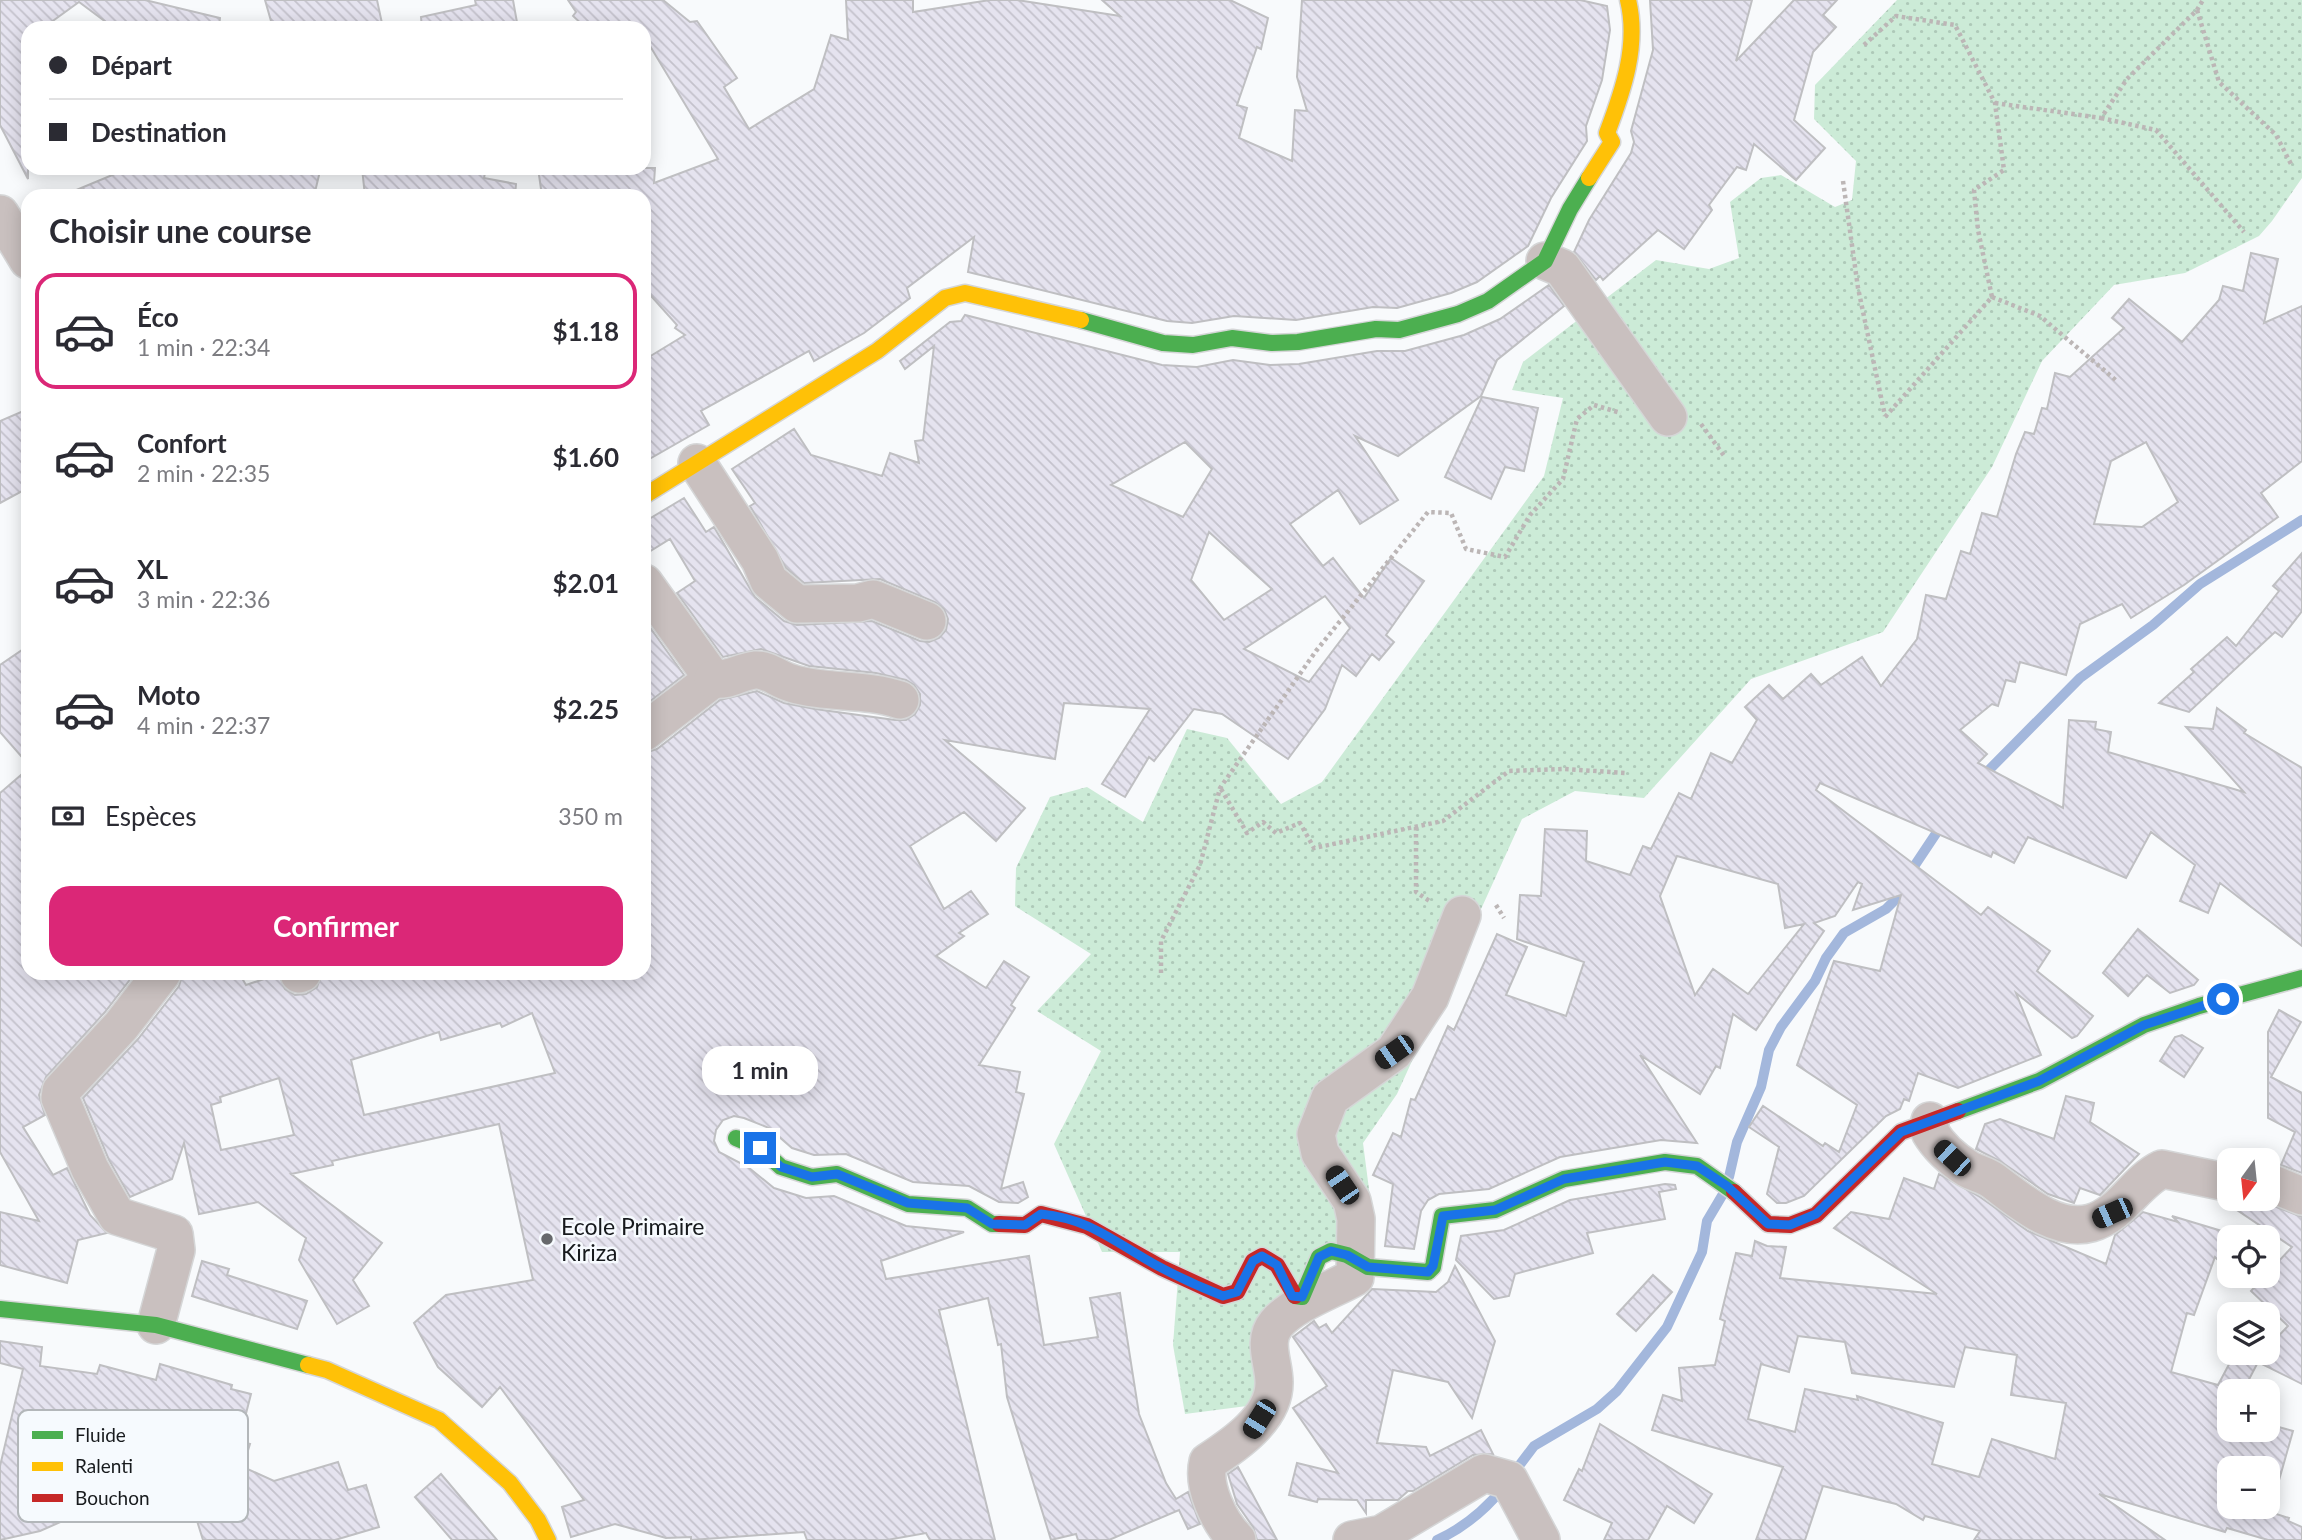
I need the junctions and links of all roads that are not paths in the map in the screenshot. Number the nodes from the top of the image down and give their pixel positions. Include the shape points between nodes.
1 (1628, 0) edge
2 (0, 214) edge
3 (21, 248) edge
4 (1545, 261) junction
5 (1668, 417) road end
6 (697, 463) junction
7 (651, 492) edge
8 (651, 593) edge
9 (927, 621) dead end
10 (713, 680) junction
11 (900, 699) dead end
12 (651, 727) edge
13 (1462, 915) dead end
14 (2302, 978) edge
15 (157, 980) edge
16 (1930, 1121) junction
17 (736, 1138) dead end
18 (2217, 1180) edge
19 (2280, 1187) edge
20 (2302, 1196) edge
21 (1355, 1260) junction
22 (0, 1309) edge
23 (156, 1325) junction
24 (548, 1540) edge
25 (1237, 1540) edge
26 (1352, 1540) edge
27 (1541, 1540) edge

1 - 4 street via 1634,17 1630,51 1606,133 1612,142 1570,209
2 - 3 street
4 - 5 street via 1562,268
4 - 6 street via 1488,301 1458,314 1399,330 1376,329 1298,342 1232,338 1193,345 1163,343 965,293 945,298 877,351
6 - 7 street
6 - 9 street via 769,581 797,604 873,599
8 - 10 street
10 - 11 street via 763,671 792,684
10 - 12 street
13 - 21 street via 1430,997 1394,1052 1330,1098 1316,1134 1320,1153 1352,1201
14 - 16 street via 2144,1025 2039,1081
15 - 23 street via 61,1091 60,1098 90,1169 117,1216 174,1234 176,1250
16 - 18 street via 1930,1132 1952,1158 1992,1180 2012,1198 2071,1226 2112,1213 2162,1169
16 - 21 street via 1901,1132 1816,1214 1790,1225 1768,1224 1697,1166 1665,1162 1564,1179 1495,1210 1443,1216 1428,1272 1368,1267
17 - 21 street via 760,1148 781,1167 812,1177 837,1174 908,1203 967,1208 992,1224 1025,1225 1041,1214 1067,1217 1223,1296 1237,1292 1253,1261 1262,1256 1277,1265 1292,1296 1302,1297 1319,1257 1331,1251
19 - 20 street
21 - 25 street via 1355,1278 1288,1313 1274,1326 1269,1345 1275,1384 1269,1402 1248,1435 1208,1462 1204,1476 1226,1529
22 - 23 street
23 - 24 street via 327,1370 439,1420 510,1483
26 - 27 street via 1382,1534 1484,1473 1509,1480

